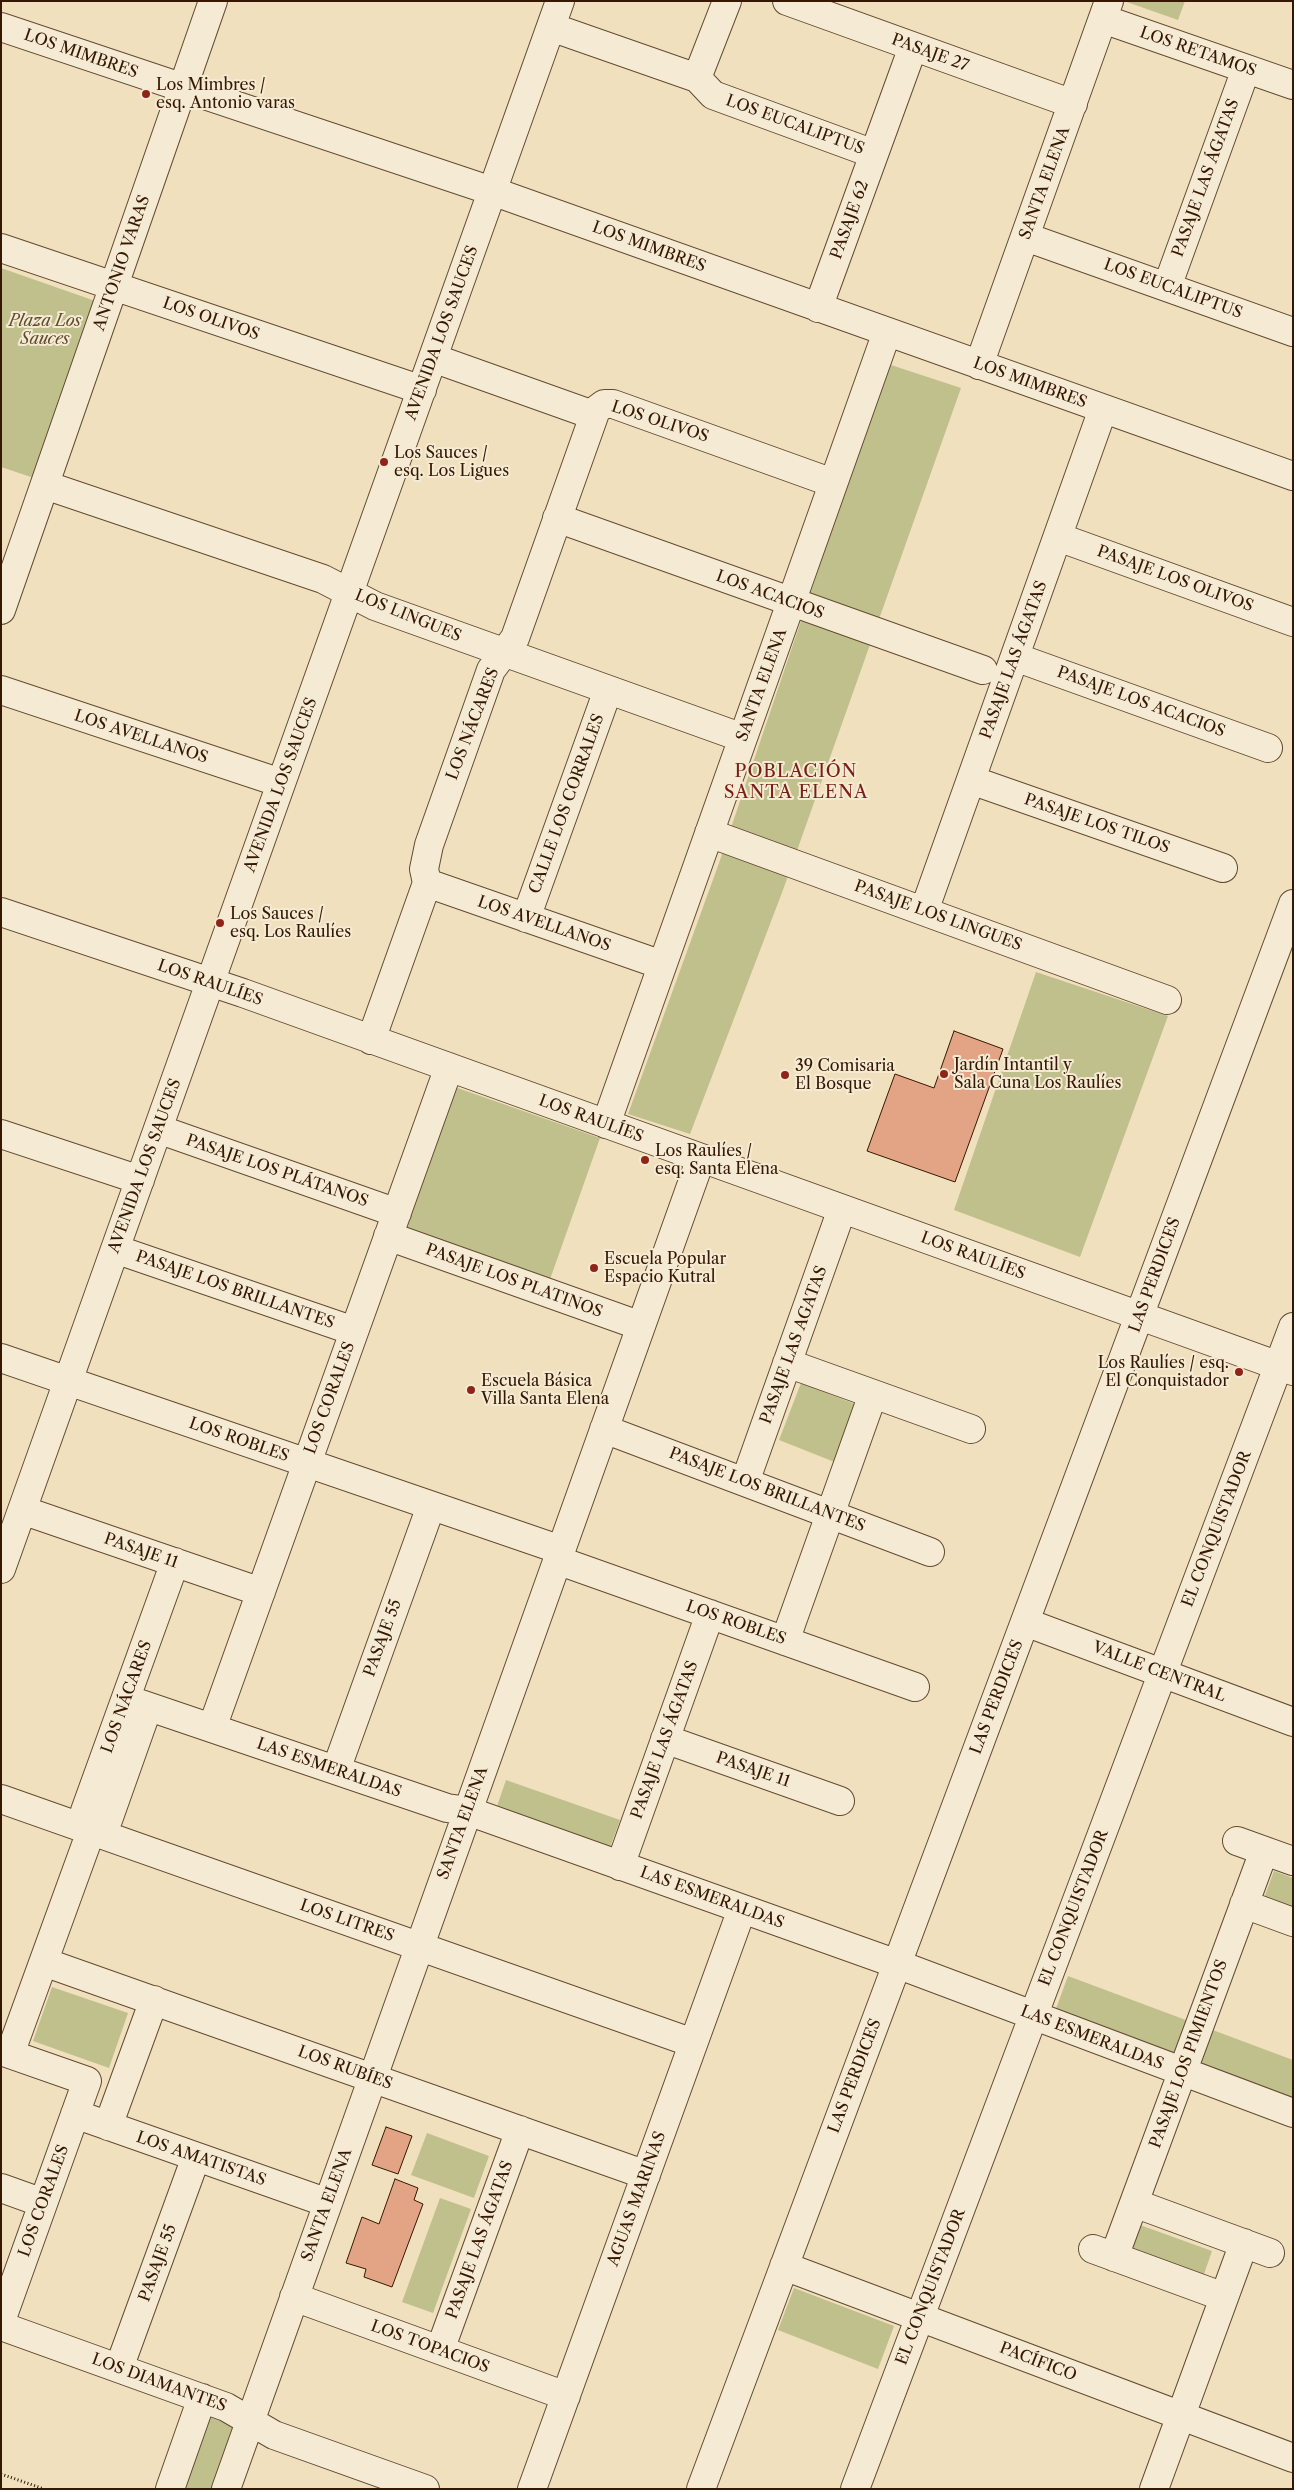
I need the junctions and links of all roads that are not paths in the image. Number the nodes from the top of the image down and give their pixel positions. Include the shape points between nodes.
1 (213, 1) edge
2 (560, 1) edge
3 (727, 1) edge
4 (787, 1) edge
5 (1106, 10) edge
6 (1, 27) edge
7 (551, 27) junction
8 (913, 47) junction
9 (1246, 69) junction
10 (697, 78) junction
11 (1293, 85) edge
12 (183, 88) junction
13 (1073, 104) junction
14 (874, 154) junction
15 (492, 191) junction
16 (1026, 236) junction
17 (1, 248) edge
18 (114, 286) junction
19 (1167, 287) junction
20 (818, 308) junction
21 (887, 332) junction
22 (1293, 332) edge
23 (433, 358) junction
24 (979, 365) junction
25 (422, 390) junction
26 (1103, 409) junction
27 (593, 415) junction
28 (1293, 476) edge
29 (833, 484) junction
30 (45, 485) junction
31 (557, 518) junction
32 (1058, 537) junction
33 (349, 592) junction
34 (791, 603) junction
35 (1, 610) edge
36 (1293, 622) edge
37 (504, 652) junction
38 (1015, 657) junction
39 (983, 670) dead end
40 (1, 690) edge
41 (608, 690) junction
42 (743, 738) junction
43 (1268, 748) dead end
44 (971, 780) junction
45 (281, 783) junction
46 (709, 833) junction
47 (1223, 868) dead end
48 (427, 883) junction
49 (1293, 904) edge
50 (1, 912) edge
51 (924, 912) junction
52 (526, 918) junction
53 (662, 966) junction
54 (210, 982) junction
55 (1167, 1000) dead end
56 (371, 1040) junction
57 (449, 1068) junction
58 (606, 1124) junction
59 (158, 1129) junction
60 (1, 1134) edge
61 (701, 1158) junction
62 (140, 1180) junction
63 (842, 1209) junction
64 (392, 1225) junction
65 (115, 1250) junction
66 (1140, 1316) junction
67 (641, 1326) junction
68 (1293, 1327) edge
69 (354, 1331) junction
70 (1, 1358) edge
71 (787, 1363) junction
72 (1286, 1368) edge
73 (68, 1381) junction
74 (873, 1394) junction
75 (604, 1428) junction
76 (971, 1429) dead end
77 (307, 1463) junction
78 (745, 1482) junction
79 (431, 1506) junction
80 (22, 1510) junction
81 (831, 1514) junction
82 (930, 1552) dead end
83 (559, 1555) junction
84 (175, 1562) junction
85 (1, 1569) edge
86 (260, 1592) junction
87 (710, 1614) junction
88 (1025, 1622) junction
89 (785, 1641) junction
90 (1162, 1673) junction
91 (915, 1687) dead end
92 (137, 1703) junction
93 (1293, 1722) edge
94 (212, 1728) junction
95 (665, 1739) junction
96 (336, 1770) junction
97 (1, 1799) edge
98 (840, 1801) dead end
99 (468, 1811) junction
100 (91, 1831) junction
101 (1237, 1841) dead end
102 (1264, 1851) junction
103 (1293, 1861) edge
104 (620, 1866) junction
105 (1244, 1904) junction
106 (742, 1909) junction
107 (1293, 1922) edge
108 (419, 1947) junction
109 (44, 1962) junction
110 (897, 1964) junction
111 (154, 2000) junction
112 (1033, 2016) junction
113 (693, 2043) junction
114 (6, 2052) edge
115 (1183, 2072) junction
116 (373, 2078) junction
117 (1293, 2113) edge
118 (75, 2114) junction
119 (108, 2126) junction
120 (520, 2130) junction
121 (196, 2157) junction
122 (646, 2175) junction
123 (1, 2188) edge
124 (44, 2203) junction
125 (328, 2203) junction
126 (1134, 2203) junction
127 (1244, 2243) junction
128 (1270, 2253) dead end
129 (784, 2266) junction
130 (1224, 2297) junction
131 (294, 2298) junction
132 (920, 2317) junction
133 (1, 2322) edge
134 (1, 2326) edge
135 (440, 2350) junction
136 (119, 2368) junction
137 (566, 2396) junction
138 (202, 2398) junction
139 (1181, 2416) junction
140 (250, 2421) junction
141 (1293, 2458) edge
142 (170, 2489) edge
143 (226, 2489) edge
144 (425, 2489) edge
145 (532, 2489) edge
146 (700, 2489) edge
147 (855, 2489) edge
148 (1154, 2489) edge

1 - 12 street, ANTONIO VARAS
2 - 7 street, AVENIDA LOS SAUCES
3 - 10 street
4 - 8 street, PASAJE 27
5 - 9 street, LOS RETAMOS
5 - 13 street, SANTA ELENA
6 - 12 street, LOS MIMBRES
7 - 10 street, LOS EUCALIPTUS
7 - 15 street, AVENIDA LOS SAUCES
8 - 13 street, PASAJE 27
8 - 14 street, PASAJE 62
9 - 11 street, LOS RETAMOS
9 - 19 street, PASAJE LAS ÁGATAS
10 - 14 street, LOS EUCALIPTUS via 713,95
12 - 15 street, LOS MIMBRES
12 - 18 street, ANTONIO VARAS
13 - 16 street, SANTA ELENA
14 - 20 street, PASAJE 62
15 - 20 street, LOS MIMBRES
15 - 23 street, AVENIDA LOS SAUCES
16 - 19 street, LOS EUCALIPTUS
16 - 24 street, SANTA ELENA
17 - 18 street, LOS OLIVOS
18 - 25 street, LOS OLIVOS
18 - 30 street, ANTONIO VARAS
19 - 22 street, LOS EUCALIPTUS
20 - 21 street, LOS MIMBRES
21 - 24 street, LOS MIMBRES
21 - 29 street, SANTA ELENA
23 - 25 street, AVENIDA LOS SAUCES
23 - 27 street, LOS OLIVOS
24 - 26 street, LOS MIMBRES
25 - 33 street, AVENIDA LOS SAUCES
26 - 28 street, LOS MIMBRES
26 - 32 street, PASAJE LAS ÁGATAS
27 - 29 street, LOS OLIVOS via 599,407 613,404
27 - 31 street, LOS NÁCARES
29 - 34 street, SANTA ELENA
30 - 33 street, LOS LINGUES via 323,579
30 - 35 street, ANTONIO VARAS
31 - 34 street, LOS ACACIOS
31 - 37 street, LOS NÁCARES via 515,638
32 - 36 street, PASAJE LOS OLIVOS
32 - 38 street, PASAJE LAS ÁGATAS
33 - 37 street, LOS LINGUES via 375,606
33 - 45 street, AVENIDA LOS SAUCES
34 - 39 street, LOS ACACIOS
34 - 42 street, SANTA ELENA
37 - 41 street, LOS LINGUES
37 - 48 street, LOS NÁCARES via 491,670 429,845 424,869
38 - 43 street, PASAJE LOS ACACIOS
38 - 44 street, PASAJE LAS ÁGATAS
40 - 45 street, LOS AVELLANOS
41 - 42 street, LOS LINGUES
41 - 52 street, CALLE LOS CORRALES
42 - 46 street, SANTA ELENA
44 - 47 street, PASAJE LOS TILOS
44 - 51 street, PASAJE LAS ÁGATAS
45 - 54 street, AVENIDA LOS SAUCES
46 - 51 street, PASAJE LOS LINGUES
46 - 53 street, SANTA ELENA
48 - 52 street, LOS AVELLANOS
48 - 56 street, LOS NÁCARES
49 - 66 street, LAS PERDICES
50 - 54 street, LOS RAULÍES
51 - 55 street, PASAJE LOS LINGUES
52 - 53 street, LOS AVELLANOS
53 - 58 street, SANTA ELENA
54 - 56 street, LOS RAULÍES
54 - 59 street, AVENIDA LOS SAUCES
56 - 57 street, LOS RAULÍES
57 - 58 street, LOS RAULÍES
57 - 64 street, LOS CORALES
58 - 61 street, LOS RAULÍES
59 - 62 street, AVENIDA LOS SAUCES
59 - 64 street, PASAJE LOS PLÁTANOS
60 - 62 street
61 - 63 street, LOS RAULÍES
61 - 67 street, SANTA ELENA
62 - 65 street, AVENIDA LOS SAUCES
63 - 66 street, LOS RAULÍES
63 - 71 street, PASAJE LAS AGATAS
64 - 67 street, PASAJE LOS PLATINOS
64 - 69 street, LOS CORALES
65 - 69 street, PASAJE LOS BRILLANTES
65 - 73 street, AVENIDA LOS SAUCES
66 - 72 street, LOS RAULÍES
66 - 88 street, LAS PERDICES
67 - 75 street, SANTA ELENA
68 - 72 street, EL CONQUISTADOR
69 - 77 street, LOS CORALES
70 - 73 street, LOS ROBLES
71 - 74 street
71 - 78 street, PASAJE LAS AGATAS
72 - 90 street, EL CONQUISTADOR
73 - 77 street, LOS ROBLES
73 - 80 street, AVENIDA LOS SAUCES
74 - 76 street
74 - 81 street
75 - 78 street, PASAJE LOS BRILLANTES
75 - 83 street, SANTA ELENA
77 - 79 street, LOS ROBLES
77 - 86 street, LOS CORALES
78 - 81 street, PASAJE LOS BRILLANTES
79 - 83 street, LOS ROBLES
79 - 96 street, PASAJE 55
80 - 84 street, PASAJE 11
80 - 85 street, AVENIDA LOS SAUCES
81 - 82 street, PASAJE LOS BRILLANTES
81 - 89 street
83 - 87 street, LOS ROBLES
83 - 99 street, SANTA ELENA
84 - 86 street, PASAJE 11
84 - 92 street, LOS NÁCARES
86 - 94 street, LOS CORALES
87 - 89 street, LOS ROBLES
87 - 95 street, PASAJE LAS ÁGATAS
88 - 90 street, VALLE CENTRAL
88 - 110 street, LAS PERDICES
89 - 91 street, LOS ROBLES
90 - 93 street, VALLE CENTRAL
90 - 112 street, EL CONQUISTADOR
92 - 94 street, LAS ESMERALDAS
92 - 100 street, LOS NÁCARES via 86,1812
94 - 96 street, LAS ESMERALDAS
95 - 98 street, PASAJE 11
95 - 104 street, PASAJE LAS ÁGATAS
96 - 99 street, LAS ESMERALDAS via 447,1808
97 - 100 street, LOS LITRES
99 - 104 street, LAS ESMERALDAS
99 - 108 street, SANTA ELENA
100 - 108 street, LOS LITRES
100 - 109 street, LOS NÁCARES
101 - 102 street
102 - 103 street
102 - 105 street, PASAJE LOS PIMIENTOS
104 - 106 street, LAS ESMERALDAS
105 - 107 street
105 - 115 street, PASAJE LOS PIMIENTOS
106 - 110 street, LAS ESMERALDAS
106 - 113 street, AGUAS MARINAS
108 - 113 street, LOS LITRES
108 - 116 street, SANTA ELENA
109 - 111 street, LOS RUBÍES
109 - 114 street, LOS NÁCARES
110 - 112 street, LAS ESMERALDAS
110 - 129 street, LAS PERDICES
111 - 116 street, LOS RUBÍES
111 - 119 street
112 - 115 street, LAS ESMERALDAS
112 - 132 street, EL CONQUISTADOR
113 - 122 street, AGUAS MARINAS
114 - 118 street, LOS CORALES via 87,2081
115 - 117 street, LAS ESMERALDAS
115 - 126 street, PASAJE LOS PIMIENTOS
116 - 120 street, LOS RUBÍES
116 - 125 street, SANTA ELENA
118 - 119 street, LOS AMATISTAS
118 - 124 street, LOS CORALES
119 - 121 street, LOS AMATISTAS
120 - 122 street, LOS RUBÍES
120 - 135 street, PASAJE LAS ÁGATAS
121 - 125 street, LOS AMATISTAS
121 - 136 street, PASAJE 55
122 - 137 street, AGUAS MARINAS
123 - 124 street
124 - 133 street, LOS CORALES
125 - 131 street, SANTA ELENA
126 - 127 street
126 - 130 street, PASAJE LOS PIMIENTOS via 1104,2253
127 - 128 street
127 - 130 street
129 - 132 street, PACÍFICO
129 - 146 street, LAS PERDICES
130 - 139 street
131 - 135 street, LOS TOPACIOS
131 - 140 street, SANTA ELENA
132 - 139 street, PACÍFICO
132 - 147 street, EL CONQUISTADOR
134 - 136 street, LOS DIAMANTES
135 - 137 street, LOS TOPACIOS
136 - 138 street, LOS DIAMANTES
137 - 145 street, AGUAS MARINAS
138 - 140 street, LOS DIAMANTES
138 - 142 street
139 - 141 street, PACÍFICO
139 - 148 street
140 - 143 street, SANTA ELENA
140 - 144 street, LOS DIAMANTES via 274,2435

